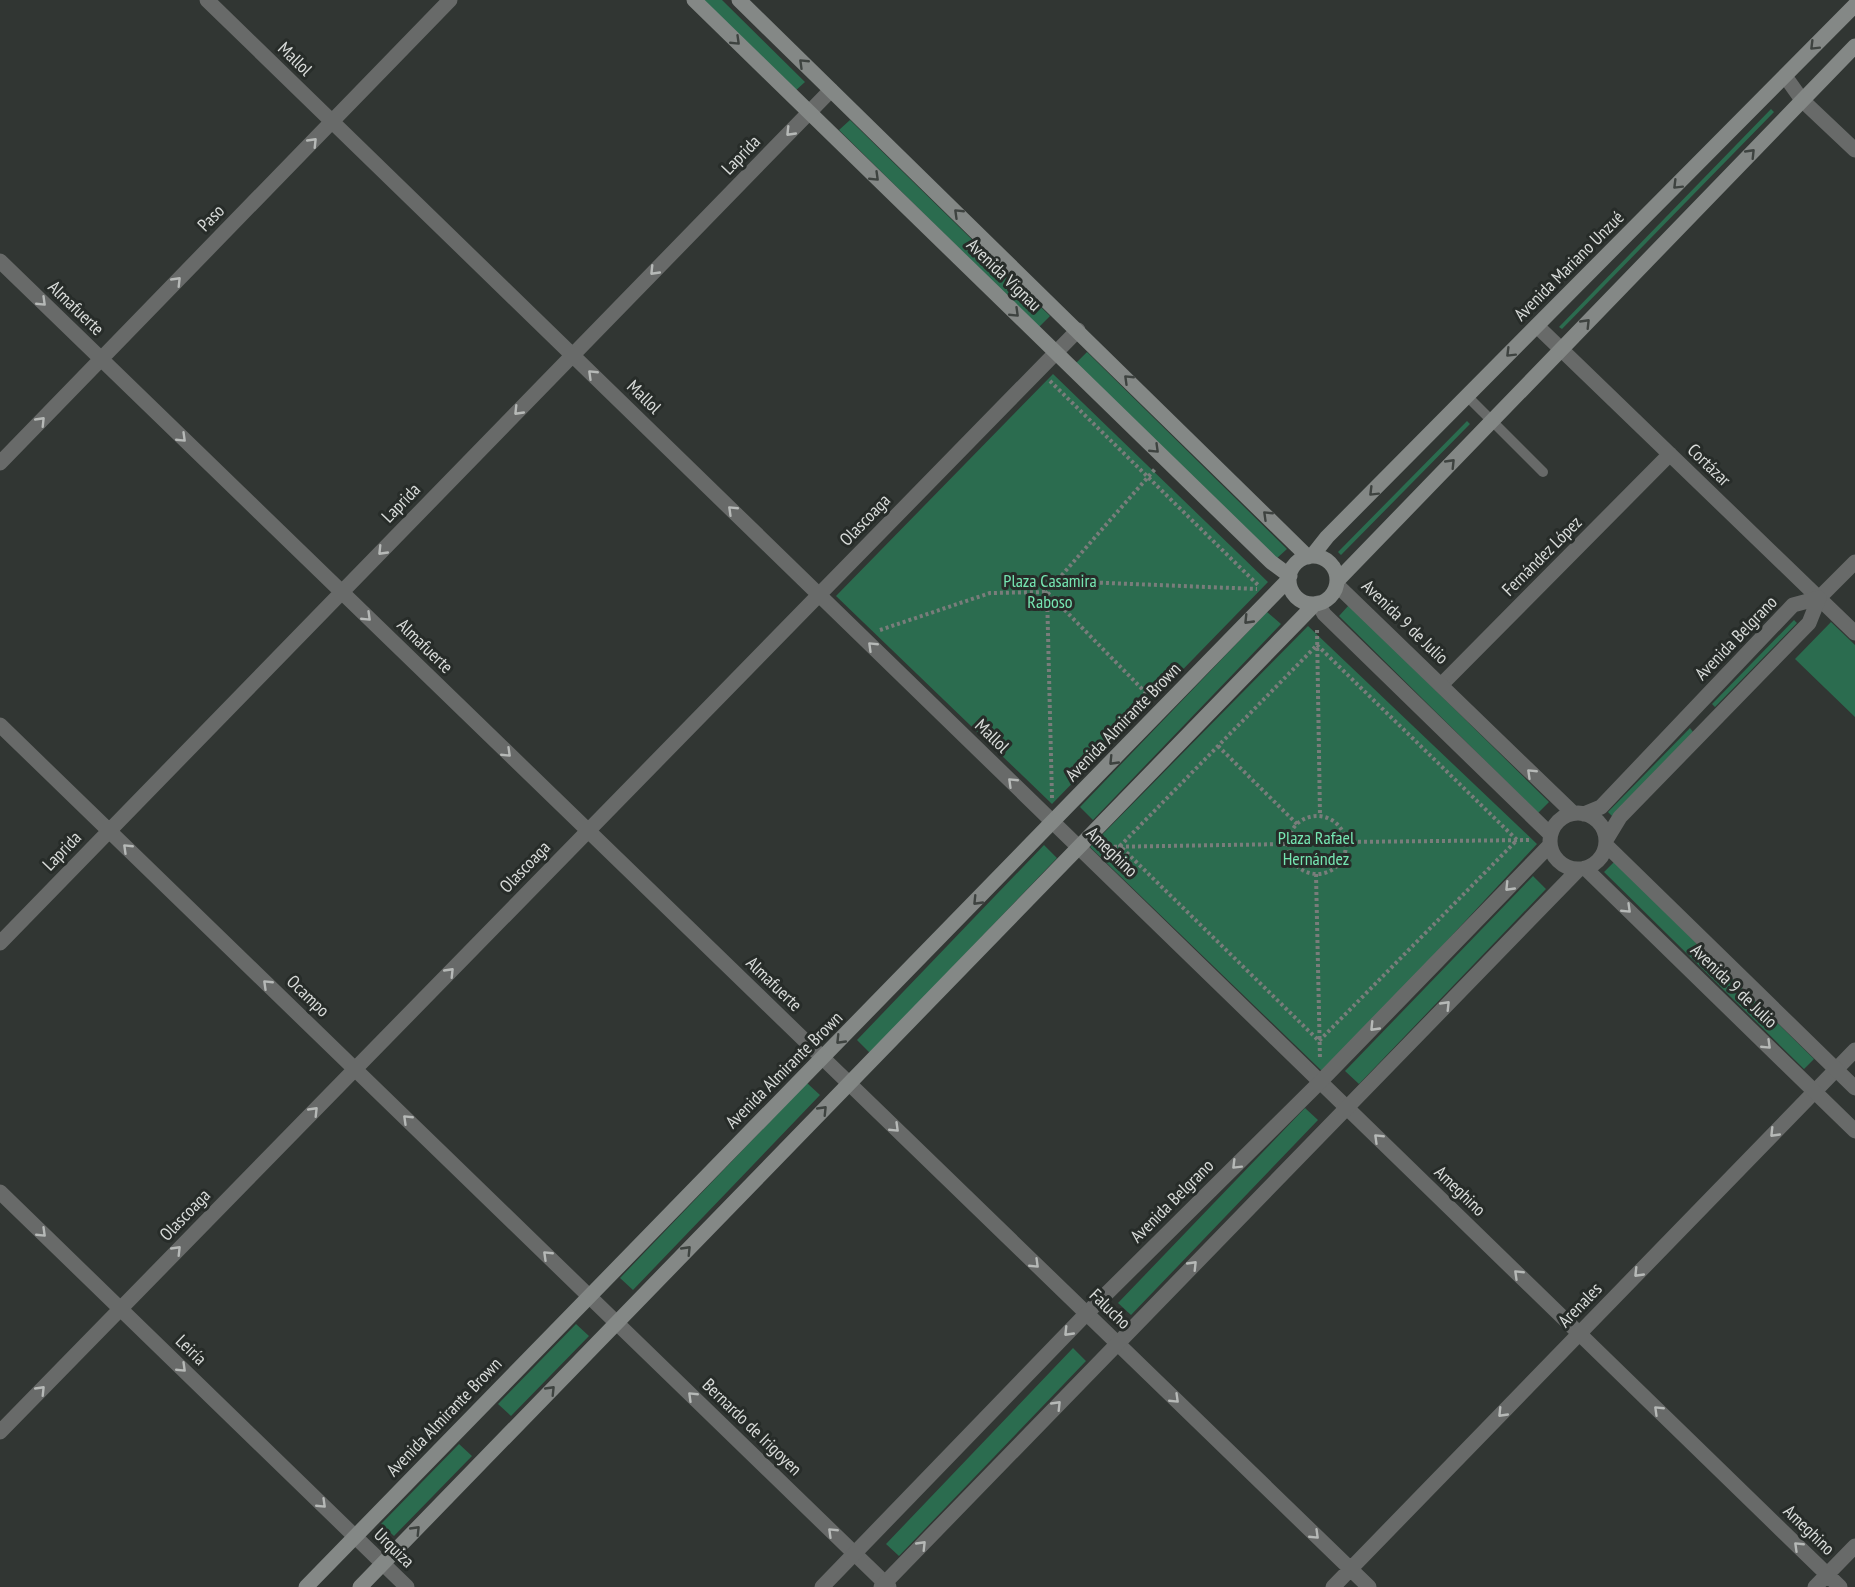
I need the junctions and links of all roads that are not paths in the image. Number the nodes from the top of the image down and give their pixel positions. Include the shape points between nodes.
1 (207, 0) edge
2 (450, 0) edge
3 (694, 0) edge
4 (739, 0) edge
5 (1855, 4) edge
6 (1855, 46) edge
7 (1785, 76) junction
8 (831, 90) junction
9 (1802, 100) junction
10 (809, 112) junction
11 (332, 122) junction
12 (1855, 150) edge
13 (0, 261) edge
14 (1537, 326) junction
15 (1078, 330) junction
16 (1561, 350) junction
17 (1056, 353) junction
18 (572, 355) junction
19 (101, 359) junction
20 (1467, 396) junction
21 (1492, 421) junction
22 (1670, 454) junction
23 (0, 463) edge
24 (1543, 472) dead end
25 (1310, 557) junction
26 (1855, 562) edge
27 (1290, 577) junction
28 (1337, 583) junction
29 (342, 592) junction
30 (819, 595) junction
31 (1819, 598) junction
32 (1316, 603) junction
33 (1855, 633) edge
34 (1442, 685) junction
35 (1694, 709) junction
36 (1710, 724) junction
37 (0, 725) edge
38 (1579, 814) junction
39 (1054, 823) junction
40 (109, 831) junction
41 (588, 831) junction
42 (1550, 839) junction
43 (1606, 842) junction
44 (1078, 847) junction
45 (1582, 869) junction
46 (0, 943) edge
47 (1855, 1050) edge
48 (823, 1058) junction
49 (355, 1069) junction
50 (1836, 1069) junction
51 (1320, 1082) junction
52 (849, 1083) junction
53 (1855, 1088) edge
54 (1814, 1091) junction
55 (1347, 1108) junction
56 (1855, 1131) edge
57 (0, 1192) edge
58 (589, 1296) junction
59 (120, 1309) junction
60 (1087, 1313) junction
61 (616, 1323) junction
62 (1579, 1334) junction
63 (1118, 1343) junction
64 (0, 1432) edge
65 (355, 1537) junction
66 (1855, 1546) edge
67 (855, 1554) junction
68 (383, 1564) junction
69 (1351, 1569) junction
70 (1827, 1575) junction
71 (885, 1586) edge
72 (306, 1587) edge
73 (360, 1587) edge
74 (407, 1587) edge
75 (822, 1587) edge
76 (1333, 1587) edge
77 (1369, 1587) edge
78 (1815, 1587) edge
79 (1840, 1587) edge

1 - 11 street, Mallol
2 - 11 street, Paso
3 -> 10 main road, Avenida Vignau
8 -> 4 main road, Avenida Vignau
5 -> 7 main road, Avenida Mariano Unzué
6 - 9 main road
7 - 9 street
7 -> 14 main road, Avenida Mariano Unzué
8 - 10 street, Laprida
15 -> 8 main road, Avenida Vignau
9 - 12 street
16 -> 9 main road
10 -> 17 main road, Avenida Vignau
10 -> 18 street, Laprida
11 - 18 street, Mallol
19 -> 11 street, Paso
13 -> 19 street, Almafuerte
14 - 16 street, Cortázar
14 -> 20 main road, Avenida Mariano Unzué
15 - 17 street, Olascoaga
25 -> 15 main road, Avenida Vignau
16 - 21 main road
16 - 22 street, Cortázar
17 -> 27 main road, Avenida Vignau
17 - 30 street, Olascoaga
18 -> 29 street, Laprida
30 -> 18 street, Mallol
23 -> 19 street, Paso
19 -> 29 street, Almafuerte
20 - 21 lane
20 -> 25 main road, Avenida Mariano Unzué
21 - 24 lane
28 -> 21 main road
22 - 31 street, Cortázar
22 - 34 street, Fernández López
25 - 27 main road via 1295,565
25 - 28 main road via 1330,563
26 - 31 street
27 - 32 main road via 1294,594 1306,603
27 -> 39 main road, Avenida Almirante Brown
28 - 32 main road via 1329,598
28 - 34 street, Avenida 9 de Julio
29 - 40 street, Laprida
29 -> 41 street, Almafuerte
39 -> 30 street, Mallol
30 - 41 street, Olascoaga
31 - 33 street, Cortázar
31 - 35 street, Avenida Belgrano via 1793,606
31 - 36 street via 1809,623
32 - 42 street
32 - 44 main road
38 -> 34 street, Avenida 9 de Julio
35 - 36 street
35 - 38 street, Avenida Belgrano via 1601,807
36 - 43 street via 1620,817
37 - 40 street, Ocampo
38 - 42 street via 1558,821
38 - 43 street via 1597,820
39 - 44 street, Ameghino
39 -> 48 main road, Avenida Almirante Brown
40 - 46 street, Laprida
49 -> 40 street, Ocampo
41 - 48 street, Almafuerte
49 -> 41 street, Olascoaga
42 - 45 street via 1551,852 1564,866
42 -> 51 street, Avenida Belgrano
43 - 45 street via 1598,862
43 - 50 street, Avenida 9 de Julio
44 - 51 street, Ameghino
44 - 52 main road
45 -> 54 street, Avenida 9 de Julio
55 -> 45 street
47 - 50 street, Arenales
48 - 52 street, Falucho
48 - 58 main road, Avenida Almirante Brown
58 -> 49 street, Ocampo
59 -> 49 street, Olascoaga
50 - 53 street, Avenida 9 de Julio
50 - 54 street, Arenales
51 - 55 street, Ameghino
51 -> 60 street, Avenida Belgrano
52 -> 60 street, Falucho
61 -> 52 main road
54 - 56 street, Avenida 9 de Julio
54 -> 62 street, Arenales
62 -> 55 street, Ameghino
63 -> 55 street
57 -> 59 street, Leiría
58 - 61 street, Bernardo de Irigoyen
58 - 65 main road, Avenida Almirante Brown
64 -> 59 street, Olascoaga
59 -> 65 street, Leiría
60 - 63 street, Falucho
60 -> 67 street, Avenida Belgrano
67 -> 61 street, Bernardo de Irigoyen
68 -> 61 main road
62 -> 69 street, Arenales
70 -> 62 street, Ameghino
63 -> 69 street, Falucho
71 -> 63 street
65 - 68 street, Urquiza
65 - 72 main road, Avenida Almirante Brown
66 - 70 street
67 - 71 street, Bernardo de Irigoyen
67 - 75 street, Avenida Belgrano
68 - 73 main road
68 - 74 street, Urquiza
69 - 76 street, Arenales
69 - 77 street, Falucho
70 - 78 street
70 - 79 street, Ameghino

